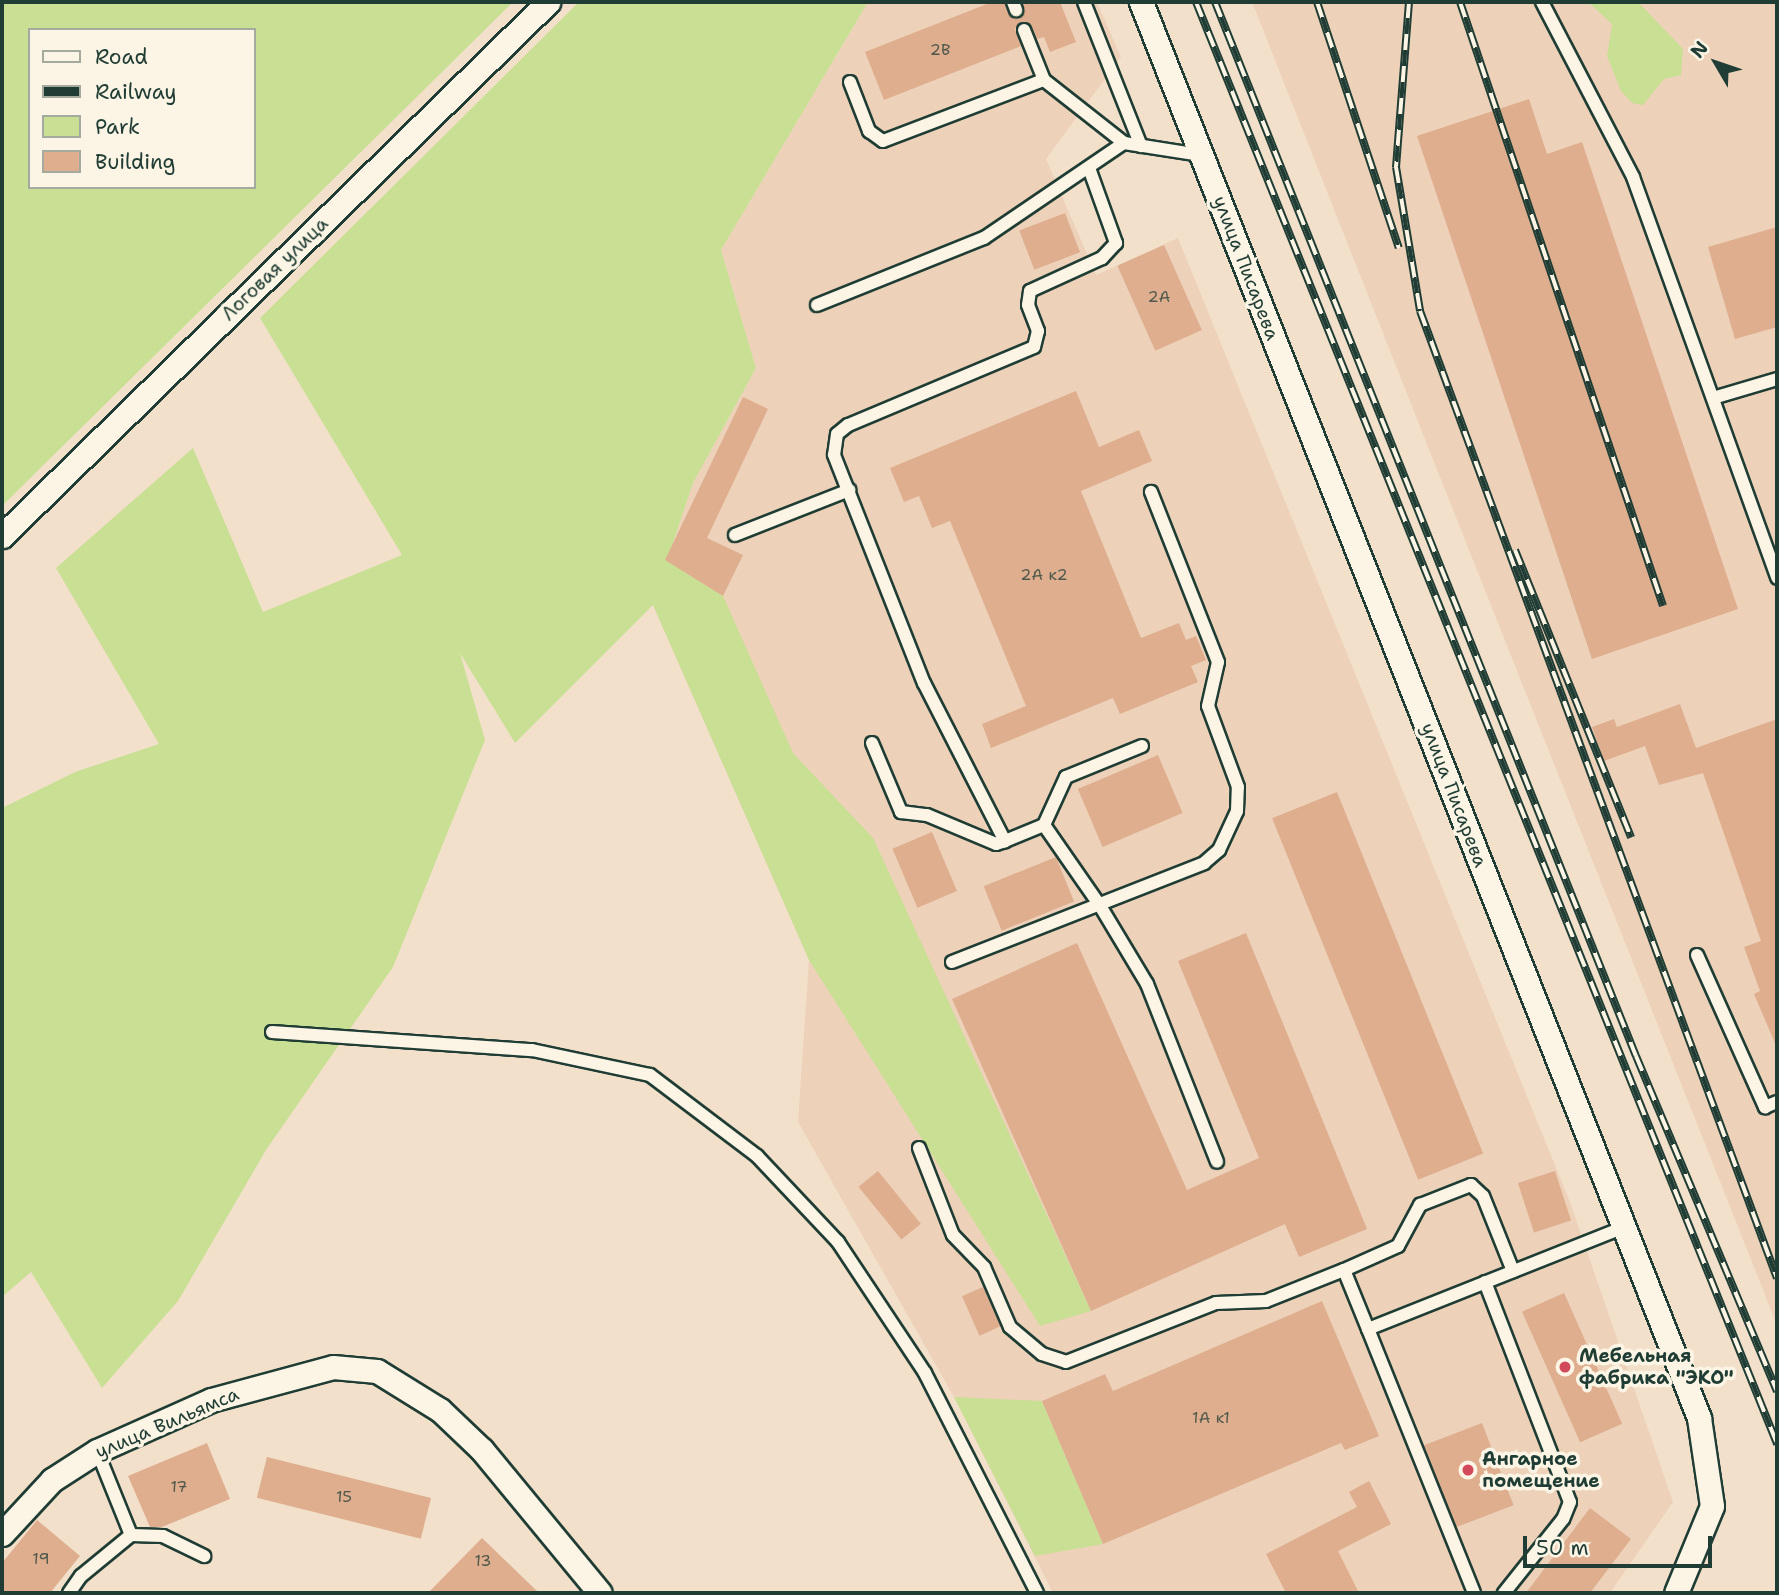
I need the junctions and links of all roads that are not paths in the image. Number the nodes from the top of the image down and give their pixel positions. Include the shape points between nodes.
1 (548, 2) edge
2 (1084, 2) edge
3 (1141, 2) edge
4 (1542, 2) edge
5 (1024, 30) dead end
6 (1044, 80) junction
7 (850, 82) dead end
8 (1124, 144) junction
9 (1141, 146) junction
10 (1201, 155) junction
11 (1089, 168) junction
12 (817, 305) dead end
13 (1777, 379) edge
14 (1713, 398) junction
15 (849, 490) junction
16 (1151, 492) dead end
17 (735, 535) dead end
18 (2, 536) edge
19 (1777, 578) edge
20 (872, 743) dead end
21 (1143, 746) dead end
22 (1044, 825) junction
23 (1005, 841) junction
24 (1099, 904) junction
25 (1697, 955) dead end
26 (952, 962) dead end
27 (272, 1032) dead end
28 (1777, 1102) edge
29 (919, 1148) dead end
30 (1217, 1161) dead end
31 (1624, 1227) junction
32 (1345, 1270) junction
33 (1513, 1271) junction
34 (1485, 1282) junction
35 (1368, 1329) junction
36 (97, 1451) junction
37 (2, 1534) edge
38 (131, 1535) junction
39 (204, 1556) dead end
40 (69, 1593) edge
41 (600, 1593) edge
42 (1037, 1593) edge
43 (1474, 1593) edge
44 (1504, 1593) edge
45 (1676, 1593) edge

1 - 18 street, Логовая улица
2 - 9 lane
3 - 10 street, улица Писарева
4 - 14 lane via 1633,177
5 - 6 lane
6 - 7 lane via 883,141 869,131
6 - 8 lane
8 - 9 lane
8 - 11 lane
9 - 10 lane
10 - 31 street, улица Писарева
11 - 12 lane via 984,238
11 - 15 lane via 1115,235 1112,250 1030,291 1028,305 1038,340 1026,354 848,425 838,434 834,455
13 - 14 lane
14 - 19 lane
15 - 17 lane
15 - 23 lane via 924,683
16 - 24 lane via 1218,662 1208,706 1240,799 1212,858
20 - 23 lane via 901,812 927,815 996,844
21 - 22 lane via 1066,777
22 - 23 lane
22 - 24 lane
24 - 26 lane
24 - 30 lane via 1147,984
25 - 28 lane via 1765,1107
27 - 42 lane via 532,1050 650,1075 757,1156 838,1242 925,1373
29 - 32 lane via 953,1234 984,1267 1010,1327 1054,1360 1081,1357 1216,1303 1266,1301
31 - 33 lane
31 - 45 street, улица Писарева via 1699,1418 1712,1506
32 - 33 lane via 1398,1247 1420,1205 1471,1185 1483,1196
32 - 35 lane
33 - 34 lane
34 - 35 lane
34 - 44 lane via 1570,1502 1563,1519
35 - 43 lane
36 - 37 street, улица Вильямса via 52,1480
36 - 38 lane
36 - 41 street, улица Вильямса via 211,1400 292,1374 333,1367 377,1371 440,1410 482,1450
38 - 39 lane via 163,1536
38 - 40 lane

